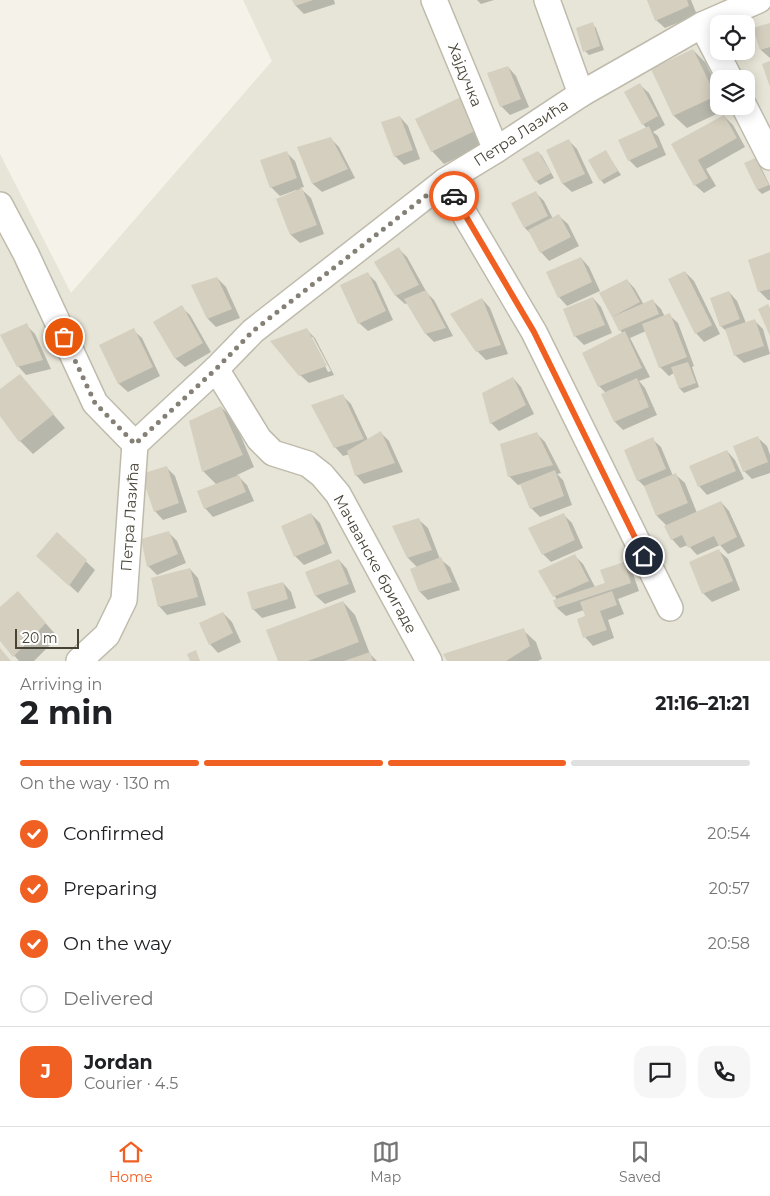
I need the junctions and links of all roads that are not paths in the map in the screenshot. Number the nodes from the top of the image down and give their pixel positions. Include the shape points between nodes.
1 (434, 0) edge
2 (547, 0) edge
3 (759, 0) edge
4 (702, 25) junction
5 (725, 70) edge
6 (581, 94) junction
7 (749, 115) edge
8 (496, 150) junction
9 (770, 157) edge
10 (445, 181) junction
11 (0, 205) edge
12 (216, 369) junction
13 (135, 444) junction
14 (670, 608) dead end
15 (78, 661) edge
16 (429, 661) edge

1 - 8 street, Хајдучка
2 - 6 street
3 - 4 street, Петра Лазића
4 - 5 street
4 - 6 street, Петра Лазића
6 - 8 street, Петра Лазића
7 - 9 street
8 - 10 street, Петра Лазића
10 - 12 street, Петра Лазића via 253,331
10 - 14 street via 534,332
11 - 13 street via 95,403
12 - 13 street, Петра Лазића
12 - 16 street, Мачванске бригаде via 259,439 272,453 308,464 338,494
13 - 15 street, Петра Лазића via 124,600 107,635

